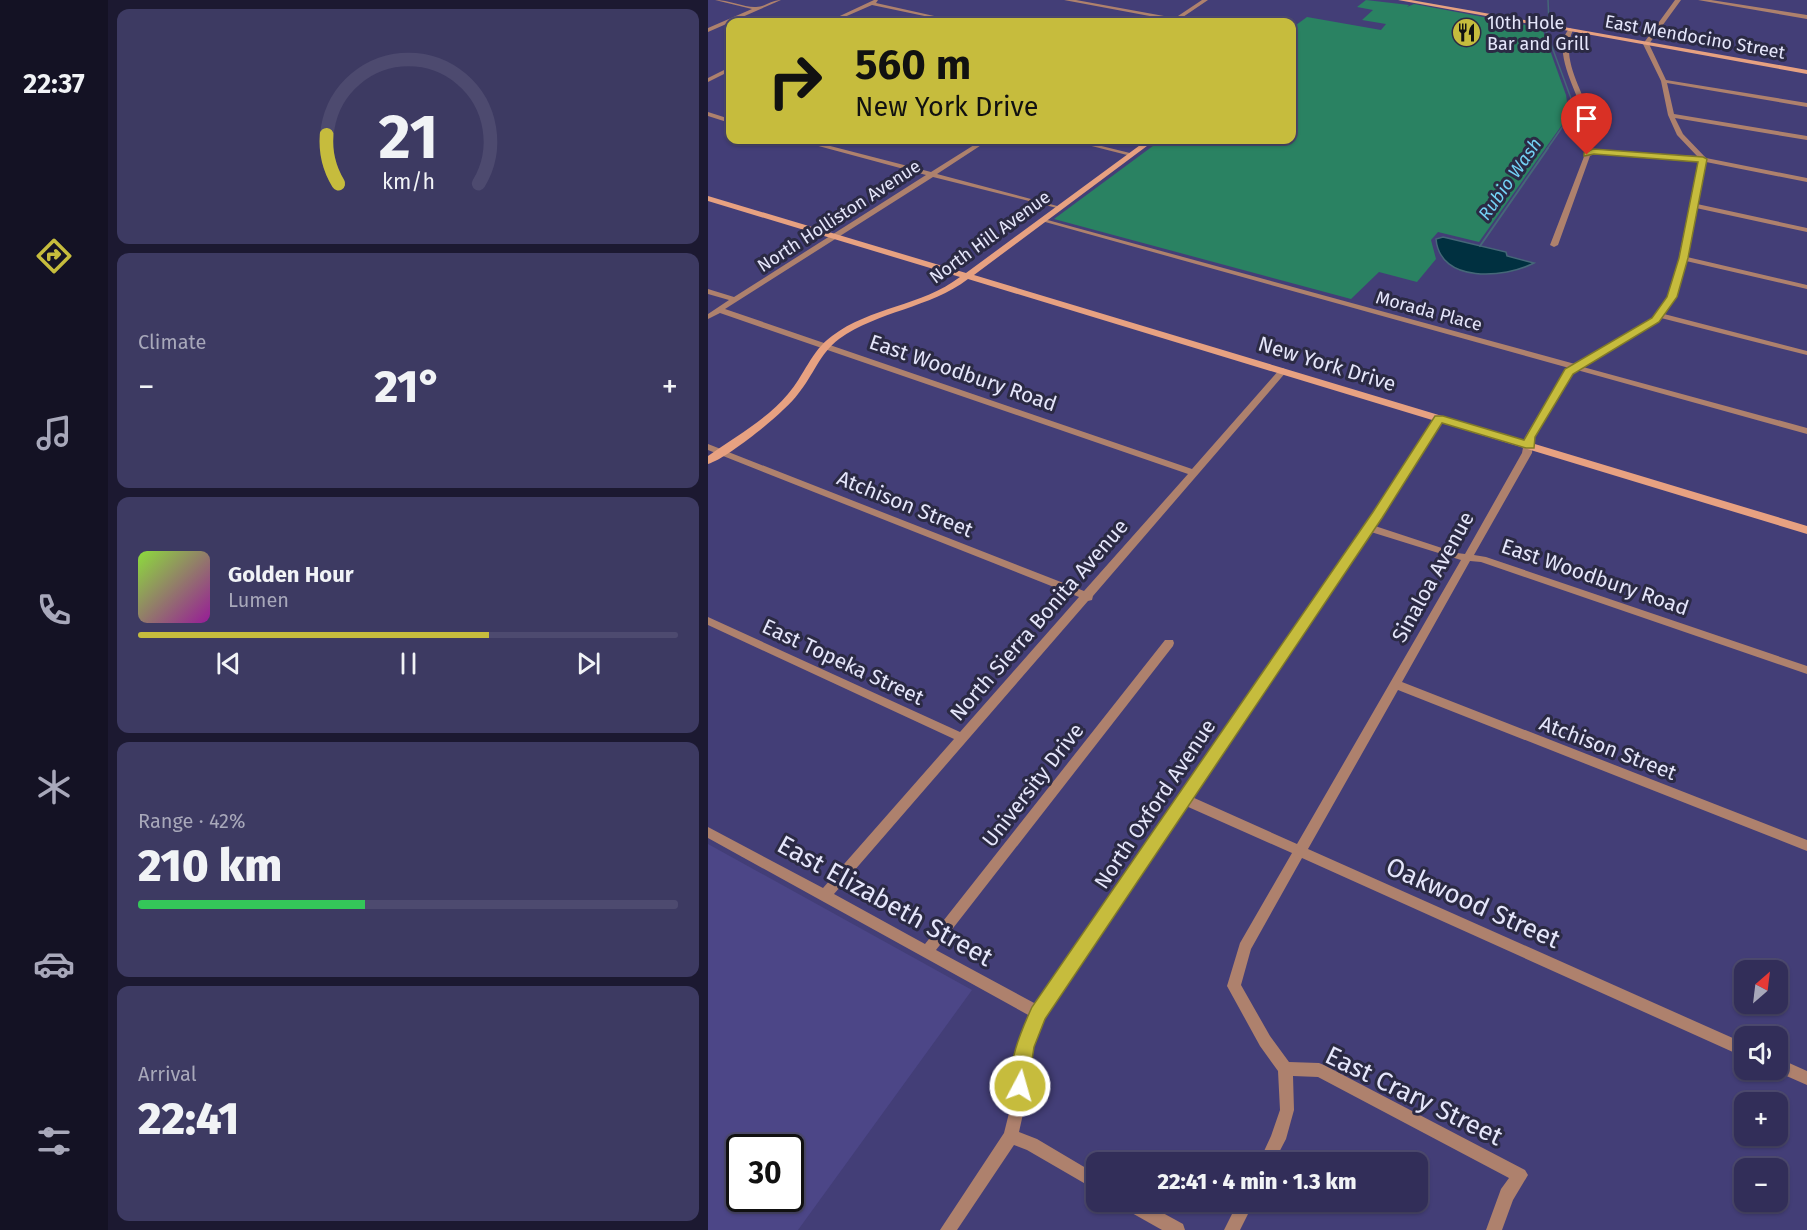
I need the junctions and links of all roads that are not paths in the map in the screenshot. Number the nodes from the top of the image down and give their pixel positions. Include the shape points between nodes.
1 (718, 0) edge
2 (778, 0) edge
3 (877, 0) edge
4 (1066, 0) edge
5 (1205, 0) edge
6 (1401, 0) edge
7 (1678, 0) edge
8 (1701, 0) edge
9 (1418, 1) edge
10 (870, 3) junction
11 (757, 9) junction
12 (1807, 17) edge
13 (736, 18) edge
14 (838, 18) edge
15 (939, 18) edge
16 (1157, 18) edge
17 (1177, 18) edge
18 (726, 22) edge
19 (708, 30) edge
20 (1570, 30) junction
21 (1646, 44) junction
22 (726, 71) edge
23 (1807, 72) edge
24 (708, 80) edge
25 (1664, 81) junction
26 (1807, 105) edge
27 (1580, 108) dead end
28 (708, 114) edge
29 (1671, 115) junction
30 (726, 120) edge
31 (1807, 138) edge
32 (817, 144) edge
33 (980, 144) edge
34 (1088, 144) edge
35 (1145, 144) edge
36 (1131, 154) junction
37 (1703, 159) junction
38 (932, 174) junction
39 (1807, 180) edge
40 (708, 198) edge
41 (1694, 205) junction
42 (1059, 208) junction
43 (1042, 220) junction
44 (1807, 230) edge
45 (835, 236) junction
46 (1554, 245) dead end
47 (1683, 258) junction
48 (968, 276) junction
49 (1807, 287) edge
50 (708, 291) edge
51 (735, 300) junction
52 (719, 310) junction
53 (1661, 316) junction
54 (708, 317) edge
55 (825, 347) junction
56 (1807, 353) edge
57 (1579, 368) junction
58 (1282, 371) junction
59 (1439, 418) junction
60 (1807, 431) edge
61 (1530, 446) junction
62 (708, 447) edge
63 (720, 452) junction
64 (708, 461) edge
65 (1194, 473) junction
66 (1369, 528) junction
67 (1807, 530) edge
68 (1469, 558) junction
69 (1088, 597) junction
70 (708, 621) edge
71 (1169, 643) dead end
72 (1807, 670) edge
73 (1396, 685) junction
74 (962, 738) junction
75 (1183, 799) junction
76 (708, 832) edge
77 (1807, 846) edge
78 (1300, 851) junction
79 (825, 895) junction
80 (927, 951) junction
81 (1038, 1013) junction
82 (1734, 1046) edge
83 (1285, 1069) junction
84 (1788, 1069) edge
85 (1807, 1078) edge
86 (1011, 1136) junction
87 (1271, 1152) edge
88 (1086, 1176) edge
89 (1146, 1212) edge
90 (1241, 1212) edge
91 (948, 1230) edge
92 (1177, 1230) edge
93 (1232, 1230) edge
94 (1494, 1230) edge

1 - 11 street
2 - 11 street
3 - 10 street
4 - 16 street
5 - 17 street
6 - 9 street, East Mendocino Street
7 - 21 street
8 - 12 street
9 - 20 street, East Mendocino Street
10 - 14 street
10 - 15 street
11 - 13 street
18 - 19 street
20 - 21 street, East Mendocino Street
20 - 27 street via 1565,38 1566,56 1582,102
21 - 23 street, East Mendocino Street
21 - 25 street
22 - 24 street
25 - 26 street
25 - 29 street
28 - 30 street
29 - 31 street
29 - 37 street via 1680,135
32 - 38 street
33 - 38 street, North Holliston Avenue
34 - 36 street
35 - 36 street, North Hill Avenue
36 - 42 street, North Hill Avenue
37 - 39 street
37 - 41 street
37 - 46 street via 1589,153
38 - 42 street
38 - 45 street, North Holliston Avenue
40 - 45 street, New York Drive
41 - 44 street
41 - 47 street
42 - 43 street, North Hill Avenue
43 - 48 street, North Hill Avenue
43 - 57 street, Morada Place
45 - 48 street, New York Drive
45 - 51 street, North Holliston Avenue
47 - 49 street
47 - 53 street via 1677,285
48 - 55 street, North Hill Avenue via 929,299 849,329
48 - 58 street, New York Drive
50 - 51 street
51 - 52 street, North Holliston Avenue
52 - 54 street, North Holliston Avenue
52 - 55 street, East Woodbury Road
53 - 56 street
53 - 57 street, Sinaloa Avenue
55 - 63 street, North Hill Avenue via 789,399
55 - 65 street, East Woodbury Road
57 - 60 street, Morada Place
57 - 61 street, Sinaloa Avenue via 1568,372 1529,437
58 - 59 street, New York Drive
58 - 65 street, North Sierra Bonita Avenue
59 - 61 street, New York Drive
59 - 66 street, North Oxford Avenue
61 - 67 street, New York Drive
61 - 68 street, Sinaloa Avenue
62 - 63 street, Atchison Street
63 - 64 street, North Hill Avenue
63 - 69 street, Atchison Street
65 - 69 street, North Sierra Bonita Avenue
66 - 68 street, East Woodbury Road
66 - 75 street, North Oxford Avenue
68 - 72 street, East Woodbury Road
68 - 73 street, Sinaloa Avenue
69 - 74 street, North Sierra Bonita Avenue
70 - 74 street, East Topeka Street
71 - 80 street, University Drive
73 - 77 street, Atchison Street
73 - 78 street, Sinaloa Avenue
74 - 79 street, North Sierra Bonita Avenue
75 - 78 street, Oakwood Street
75 - 81 street, North Oxford Avenue
76 - 79 street, East Elizabeth Street
78 - 82 street, Oakwood Street
78 - 83 street, Sinaloa Avenue via 1245,947 1234,986
79 - 80 street, East Elizabeth Street
80 - 81 street, East Elizabeth Street
81 - 86 street, North Oxford Avenue via 1025,1047
83 - 87 street via 1287,1110
83 - 94 street, East Crary Street via 1319,1070 1520,1175 1507,1195
84 - 85 street
86 - 88 street
86 - 91 street, North Oxford Avenue
89 - 92 street
90 - 93 street

